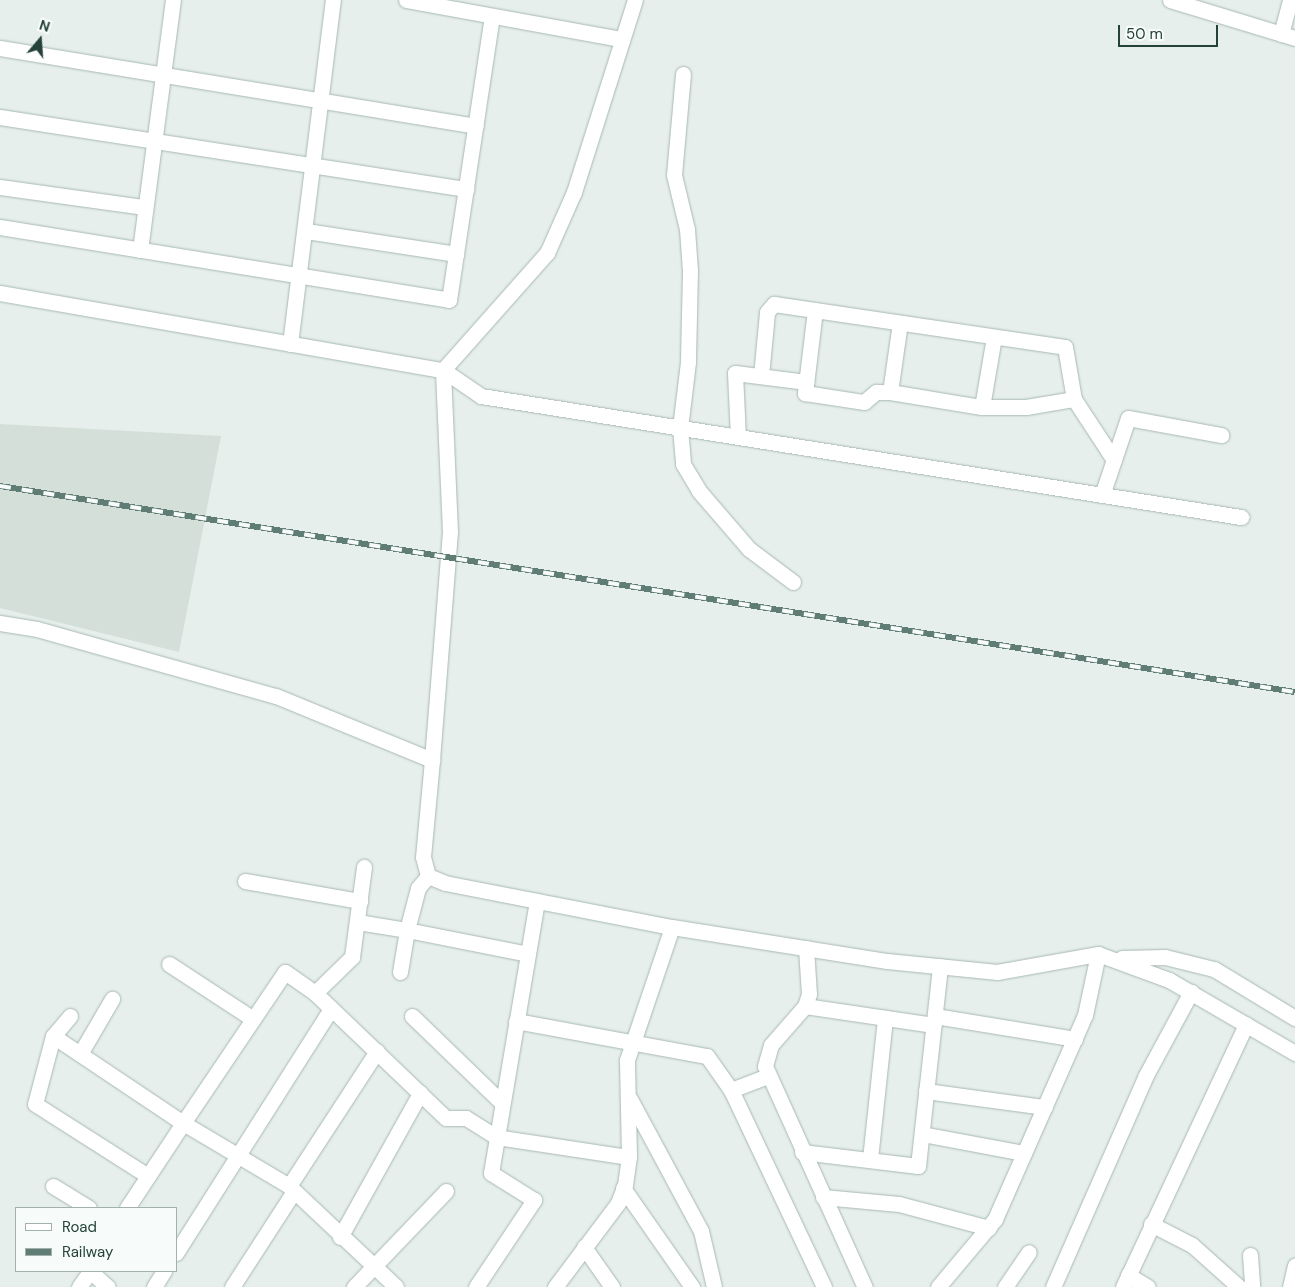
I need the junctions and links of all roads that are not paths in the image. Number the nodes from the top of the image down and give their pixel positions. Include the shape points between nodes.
1 (173, 0) edge
2 (333, 0) edge
3 (406, 0) edge
4 (635, 0) edge
5 (1170, 0) edge
6 (1290, 0) edge
7 (492, 17) junction
8 (1288, 36) edge
9 (621, 39) junction
10 (0, 48) edge
11 (163, 73) junction
12 (683, 74) dead end
13 (324, 99) junction
14 (0, 117) edge
15 (476, 126) junction
16 (154, 140) junction
17 (315, 163) junction
18 (0, 187) edge
19 (466, 189) junction
20 (145, 207) junction
21 (0, 227) edge
22 (306, 231) junction
23 (140, 250) junction
24 (456, 254) junction
25 (300, 274) junction
26 (0, 294) edge
27 (815, 310) junction
28 (900, 323) junction
29 (994, 337) junction
30 (290, 344) junction
31 (443, 370) junction
32 (761, 376) junction
33 (806, 382) junction
34 (890, 392) junction
35 (1074, 399) junction
36 (982, 407) junction
37 (680, 428) junction
38 (1221, 435) dead end
39 (738, 437) junction
40 (1114, 460) junction
41 (1102, 495) junction
42 (1242, 517) dead end
43 (793, 582) dead end
44 (0, 623) edge
45 (432, 760) junction
46 (364, 867) dead end
47 (428, 876) junction
48 (245, 881) dead end
49 (360, 901) junction
50 (537, 901) junction
51 (358, 922) junction
52 (672, 927) junction
53 (407, 930) junction
54 (806, 948) junction
55 (528, 954) junction
56 (1105, 956) junction
57 (169, 964) dead end
58 (940, 966) junction
59 (400, 972) dead end
60 (1191, 992) junction
61 (315, 993) junction
62 (112, 999) dead end
63 (805, 1006) junction
64 (331, 1009) junction
65 (70, 1016) dead end
66 (412, 1016) dead end
67 (254, 1018) junction
68 (885, 1018) junction
69 (1295, 1018) edge
70 (934, 1020) junction
71 (516, 1021) junction
72 (1246, 1024) junction
73 (53, 1036) junction
74 (1075, 1039) junction
75 (632, 1042) junction
76 (377, 1051) junction
77 (1295, 1053) edge
78 (80, 1054) junction
79 (768, 1076) junction
80 (730, 1090) junction
81 (926, 1091) junction
82 (420, 1093) junction
83 (627, 1093) junction
84 (502, 1102) junction
85 (1045, 1107) junction
86 (183, 1123) junction
87 (922, 1134) junction
88 (496, 1137) junction
89 (802, 1152) junction
90 (1024, 1153) junction
91 (240, 1157) junction
92 (629, 1158) junction
93 (870, 1159) junction
94 (148, 1176) junction
95 (53, 1186) dead end
96 (624, 1188) junction
97 (291, 1189) junction
98 (446, 1190) dead end
99 (823, 1197) junction
100 (87, 1207) edge
101 (128, 1207) edge
102 (1151, 1224) junction
103 (989, 1228) junction
104 (340, 1237) junction
105 (584, 1247) junction
106 (178, 1250) edge
107 (1029, 1252) dead end
108 (1250, 1255) dead end
109 (1295, 1266) edge
110 (372, 1268) junction
111 (89, 1272) edge
112 (91, 1272) edge
113 (163, 1272) edge
114 (1125, 1281) edge
115 (79, 1287) edge
116 (108, 1287) edge
117 (154, 1287) edge
118 (232, 1287) edge
119 (354, 1287) edge
120 (396, 1287) edge
121 (476, 1287) edge
122 (555, 1287) edge
123 (612, 1287) edge
124 (692, 1287) edge
125 (714, 1287) edge
126 (824, 1287) edge
127 (864, 1287) edge
128 (938, 1287) edge
129 (1005, 1287) edge
130 (1053, 1287) edge
131 (1148, 1287) edge
132 (1239, 1287) edge
133 (1252, 1287) edge
134 (1290, 1287) edge

1 - 11 street
2 - 13 street
3 - 7 street
4 - 9 street
5 - 8 street
6 - 8 street
7 - 9 street
7 - 15 street
9 - 31 street via 574,192 547,253
10 - 11 street
11 - 13 street
11 - 16 street
12 - 37 street via 674,176 686,229 691,316
13 - 15 street
13 - 17 street
14 - 16 street
15 - 19 street
16 - 17 street
16 - 20 street
17 - 19 street
17 - 22 street
18 - 20 street
19 - 24 street
20 - 23 street
21 - 23 street
22 - 24 street
22 - 25 street
23 - 25 street
24 - 25 street via 449,300
25 - 30 street
26 - 30 street
27 - 28 street
27 - 32 street via 774,304 767,312
27 - 33 street
28 - 29 street
28 - 34 street
29 - 35 street via 1065,347
29 - 36 street
30 - 31 street
31 - 37 street via 482,396
31 - 45 street via 450,532
32 - 33 street
32 - 39 street via 735,373
33 - 34 street via 805,392 864,402 876,392
34 - 36 street
35 - 36 street
35 - 40 street
37 - 39 street
37 - 43 street via 689,479 749,549
38 - 40 street via 1128,418
39 - 41 street
40 - 41 street
41 - 42 street
44 - 45 street via 38,629 276,696
45 - 47 street via 424,857
46 - 49 street
47 - 50 street
47 - 53 street via 418,888
48 - 49 street
49 - 51 street
50 - 52 street
50 - 55 street
51 - 53 street
51 - 61 street via 352,957
52 - 54 street
52 - 75 street
53 - 55 street
53 - 59 street
54 - 58 street
54 - 63 street via 809,994
55 - 71 street
56 - 58 street via 997,972
56 - 60 street
56 - 69 street via 1165,957 1214,969
56 - 74 street
57 - 67 street
58 - 70 street
60 - 72 street
60 - 130 street via 1145,1077
61 - 64 street
61 - 67 street via 285,972
62 - 78 street
63 - 68 street
63 - 79 street via 771,1046 765,1066
64 - 76 street
64 - 91 street
65 - 73 street
66 - 84 street
67 - 86 street
68 - 70 street
68 - 93 street
70 - 74 street
70 - 81 street
71 - 75 street
71 - 84 street
72 - 77 street
72 - 102 street
73 - 78 street
73 - 94 street via 35,1104
74 - 85 street
75 - 80 street via 707,1056
75 - 83 street via 626,1060
76 - 82 street
76 - 97 street
78 - 86 street
79 - 80 street
79 - 89 street
80 - 126 street
81 - 85 street
81 - 87 street
82 - 88 street via 446,1118 466,1118
82 - 104 street
83 - 92 street
83 - 125 street via 701,1231
84 - 88 street
85 - 90 street
86 - 91 street
86 - 94 street
87 - 90 street
87 - 93 street via 918,1166
88 - 92 street
88 - 121 street via 490,1172 534,1200
89 - 93 street
89 - 99 street
90 - 103 street
91 - 97 street
91 - 106 street
92 - 96 street
94 - 101 street
95 - 100 street
96 - 105 street
96 - 124 street
97 - 104 street
97 - 118 street
98 - 110 street
99 - 103 street via 899,1204
99 - 127 street
102 - 114 street
102 - 132 street via 1192,1245
103 - 128 street
104 - 110 street
105 - 122 street
105 - 123 street
107 - 129 street
108 - 133 street
109 - 134 street
110 - 119 street
110 - 120 street
111 - 115 street
112 - 116 street
113 - 117 street
114 - 131 street

